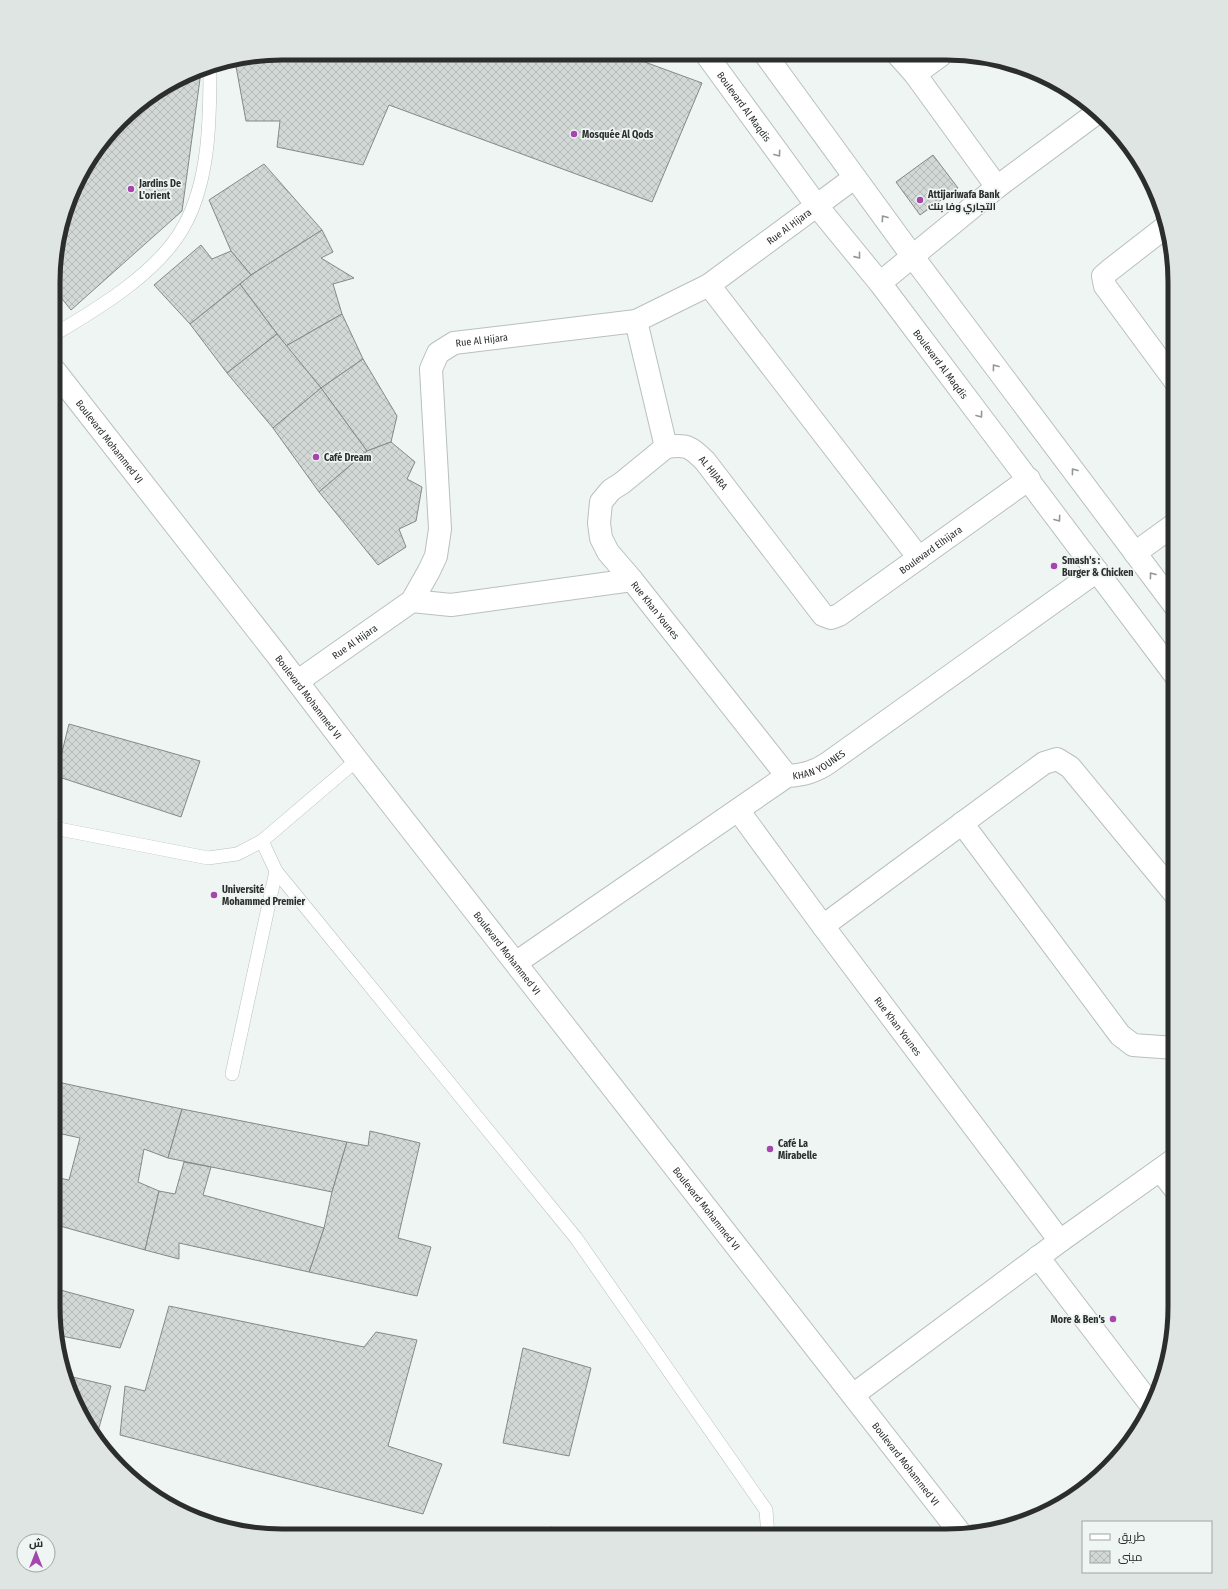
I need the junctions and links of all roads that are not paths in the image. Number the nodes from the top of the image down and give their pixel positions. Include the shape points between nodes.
1 (710, 60) edge
2 (769, 60) edge
3 (902, 60) edge
4 (934, 60) edge
5 (210, 72) edge
6 (915, 74) junction
7 (1093, 115) edge
8 (854, 178) junction
9 (997, 188) junction
10 (817, 206) junction
11 (1162, 230) edge
12 (912, 257) junction
13 (880, 283) junction
14 (709, 285) junction
15 (636, 321) junction
16 (60, 331) edge
17 (1168, 372) edge
18 (60, 378) edge
19 (666, 447) junction
20 (1029, 479) junction
21 (1168, 529) edge
22 (1135, 553) junction
23 (919, 558) junction
24 (1096, 571) junction
25 (632, 580) junction
26 (1168, 597) edge
27 (412, 601) junction
28 (831, 618) joint
29 (1168, 666) edge
30 (298, 681) junction
31 (357, 760) junction
32 (788, 776) junction
33 (738, 810) junction
34 (962, 823) junction
35 (60, 829) edge
36 (262, 841) junction
37 (276, 871) junction
38 (1168, 886) edge
39 (823, 926) junction
40 (517, 962) junction
41 (1168, 1048) edge
42 (232, 1074) dead end
43 (1167, 1164) edge
44 (1060, 1241) junction
45 (1038, 1257) junction
46 (853, 1396) junction
47 (1147, 1400) edge
48 (767, 1529) edge
49 (957, 1529) edge

1 -> 10 street, Boulevard Al Maqdis
2 - 8 street
3 - 6 street
4 - 6 street
5 - 16 lane via 204,166 199,189 185,225 160,257 117,295
6 - 9 street
7 - 9 street
8 - 10 street, Rue Al Hijara
12 -> 8 street
9 - 12 street
10 -> 13 street, Boulevard Al Maqdis
10 - 14 street, Rue Al Hijara
11 - 17 street via 1103,276 1105,286
12 - 13 street
22 -> 12 street
13 -> 20 street, Boulevard Al Maqdis
14 - 15 street, Rue Al Hijara
14 - 23 street
15 - 19 street
15 - 27 street, Rue Al Hijara via 454,343 438,353 431,369 440,528 436,556
18 - 30 street, Boulevard Mohammed VI
19 - 25 street via 611,490 601,502 599,523 602,538 608,552
19 - 28 street, AL HIJARA via 680,445 693,449 705,461 823,614
20 - 23 street, Boulevard Elhijara
20 -> 24 street, Boulevard Al Maqdis
21 - 22 street
26 -> 22 street
23 - 28 street, Boulevard Elhijara
24 - 29 street, Boulevard Al Maqdis
24 - 32 street, KHAN YOUNES via 828,764 802,775
25 - 27 street, Rue Khan Younes via 451,605
25 - 32 street, Rue Khan Younes
27 - 30 street, Rue Al Hijara
30 - 31 street, Boulevard Mohammed VI
31 - 36 lane
31 - 40 street, Boulevard Mohammed VI
32 - 33 street, KHAN YOUNES
33 - 39 street, Rue Khan Younes
33 - 40 street, KHAN YOUNES
34 - 38 street via 1044,763 1057,759 1070,767
34 - 39 street
34 - 41 street via 1120,1035 1133,1045
35 - 36 lane via 208,858 237,854
36 - 37 lane
37 - 42 lane
37 - 48 lane via 576,1238 766,1510
39 - 44 street, Rue Khan Younes
40 - 46 street, Boulevard Mohammed VI
43 - 44 street
44 - 45 street
45 - 46 street
45 - 47 street
46 - 49 street, Boulevard Mohammed VI

